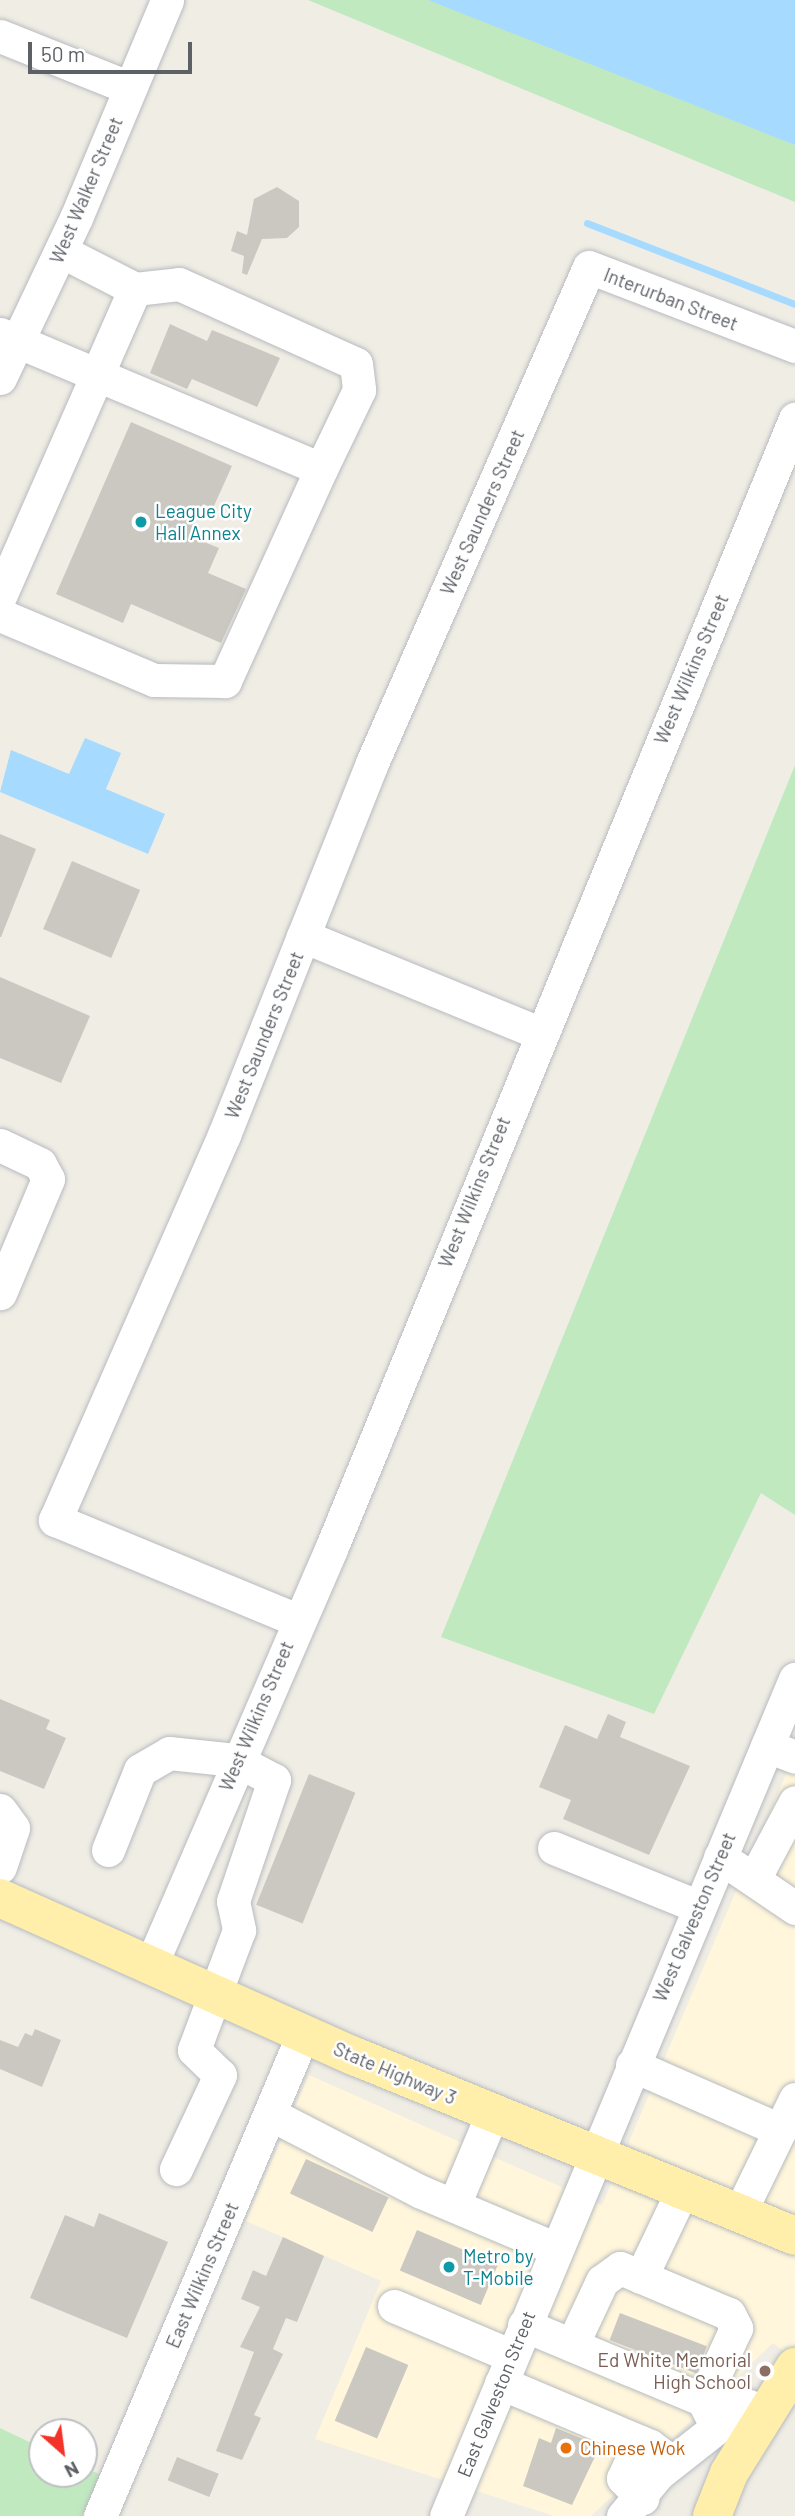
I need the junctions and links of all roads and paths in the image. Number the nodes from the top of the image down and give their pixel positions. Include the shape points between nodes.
1 (167, 0) edge
2 (0, 36) edge
3 (130, 88) junction
4 (61, 251) junction
5 (135, 289) junction
6 (571, 307) joint
7 (9, 338) edge
8 (795, 346) edge
9 (95, 374) junction
10 (0, 379) edge
11 (795, 419) edge
12 (321, 469) junction
13 (0, 596) edge
14 (0, 615) edge
15 (303, 936) junction
16 (540, 1033) junction
17 (0, 1146) edge
18 (12, 1231) edge
19 (0, 1293) edge
20 (297, 1620) junction
21 (795, 1679) edge
22 (781, 1752) edge
23 (236, 1760) junction
24 (795, 1802) edge
25 (0, 1810) edge
26 (209, 1825) junction
27 (251, 1844) junction
28 (554, 1848) dead end
29 (108, 1850) dead end
30 (720, 1857) junction
31 (754, 1880) junction
32 (2, 1896) edge
33 (699, 1907) junction
34 (795, 1908) edge
35 (151, 1965) junction
36 (214, 1993) junction
37 (303, 2034) junction
38 (632, 2065) junction
39 (270, 2114) junction
40 (492, 2114) junction
41 (788, 2126) edge
42 (594, 2156) junction
43 (176, 2169) dead end
44 (666, 2185) junction
45 (454, 2205) junction
46 (739, 2214) junction
47 (795, 2236) edge
48 (556, 2249) junction
49 (645, 2264) junction
50 (394, 2306) dead end
51 (524, 2325) junction
52 (572, 2345) junction
53 (506, 2369) junction
54 (788, 2377) edge
55 (709, 2413) junction
56 (640, 2442) junction
57 (649, 2487) edge
58 (100, 2516) edge
59 (446, 2516) edge
60 (712, 2516) edge

1 - 3 street, West Walker Street
2 - 3 street
3 - 4 street, West Walker Street
4 - 5 street
4 - 7 street, West Walker Street
5 - 9 street
5 - 12 street via 179,284 356,364 359,390
6 - 8 street, Interurban Street via 589,267
6 - 15 street, West Saunders Street via 372,762
7 - 9 street
7 - 10 street, West Walker Street
9 - 12 street
9 - 13 street
11 - 16 street, West Wilkins Street
12 - 14 street via 225,681 154,680
15 - 16 street
15 - 20 street, West Saunders Street via 224,1136 55,1520
16 - 20 street, West Wilkins Street
17 - 18 street via 46,1171 47,1186
18 - 19 street
20 - 23 street, West Wilkins Street
21 - 22 street, West Galveston Street
22 - 30 street, West Galveston Street
23 - 26 street, West Wilkins Street
23 - 27 street via 274,1780
23 - 29 street via 169,1753 140,1770
24 - 31 street
25 - 32 street via 13,1828
26 - 27 street
26 - 35 street, West Wilkins Street
27 - 36 street via 233,1901 239,1930
28 - 33 street
30 - 31 street
30 - 33 street, West Galveston Street
31 - 34 street
32 - 35 main road, State Highway 3
33 - 38 street, West Galveston Street
35 - 36 main road, State Highway 3
36 - 37 main road, State Highway 3
36 - 43 street via 194,2050 220,2075
37 - 39 street, East Wilkins Street
37 - 40 main road, State Highway 3
38 - 41 street
38 - 42 street, West Galveston Street
39 - 45 street
39 - 58 street, East Wilkins Street
40 - 42 main road, State Highway 3
40 - 45 street
41 - 46 street
42 - 44 main road, State Highway 3
42 - 48 street, East Galveston Street
44 - 46 main road, State Highway 3
44 - 49 street
45 - 48 street
46 - 47 main road, State Highway 3
48 - 51 street, East Galveston Street
49 - 52 street via 620,2268 602,2281
49 - 55 street via 729,2314 736,2328
50 - 53 street
51 - 52 street
51 - 53 street, East Galveston Street
52 - 55 street
53 - 56 street
53 - 59 street, East Galveston Street
54 - 55 street via 749,2406
54 - 60 main road via 729,2473
55 - 57 street
56 - 57 street
56 - 57 street via 623,2478

